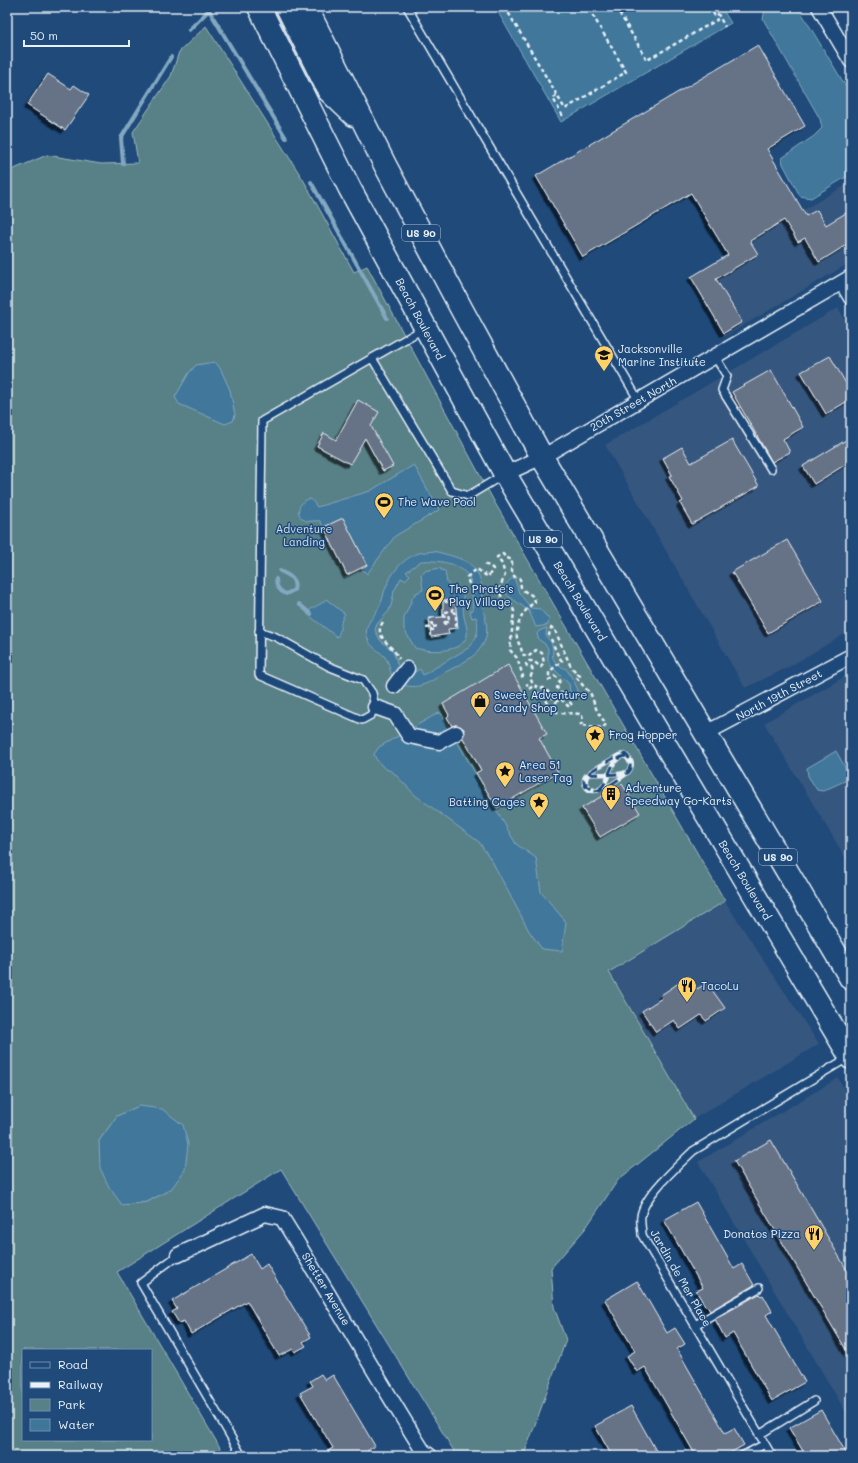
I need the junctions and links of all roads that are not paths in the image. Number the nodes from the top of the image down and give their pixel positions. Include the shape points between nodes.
1 (259, 7) edge
2 (287, 7) edge
3 (306, 7) edge
4 (407, 7) edge
5 (819, 7) edge
6 (851, 61) edge
7 (364, 124) junction
8 (846, 280) edge
9 (851, 298) edge
10 (425, 328) junction
11 (715, 357) junction
12 (372, 358) junction
13 (639, 401) junction
14 (542, 457) junction
15 (771, 469) dead end
16 (505, 474) junction
17 (259, 631) junction
18 (851, 656) edge
19 (403, 665) road end
20 (394, 686) dead end
21 (375, 707) junction
22 (456, 733) dead end
23 (706, 733) junction
24 (760, 905) junction
25 (851, 980) edge
26 (851, 1028) edge
27 (851, 1057) edge
28 (178, 1255) joint
29 (759, 1288) dead end
30 (695, 1325) junction
31 (814, 1402) dead end
32 (760, 1435) junction
33 (765, 1444) junction
34 (424, 1454) edge
35 (242, 1456) edge
36 (742, 1456) edge
37 (772, 1456) edge

1 - 10 highway, Beach Boulevard / US 90 via 350,189
2 - 7 highway via 329,91
3 - 7 highway, US 90
4 - 13 lane
5 - 6 street
7 - 14 highway, US 90
8 - 9 street
8 - 11 street, 20th Street North
10 - 12 lane
10 - 16 highway, Beach Boulevard / US 90
11 - 13 street, 20th Street North
11 - 15 lane via 728,376 722,390
12 - 16 lane via 452,491 468,496
12 - 17 lane via 262,421
13 - 14 street, 20th Street North
14 - 16 street, 20th Street North
14 - 23 highway, US 90
16 - 24 highway, Beach Boulevard / US 90
17 - 21 lane via 276,637 328,666 363,680 372,693
17 - 21 lane via 259,675 362,720 372,715
18 - 23 street, North 19th Street
19 - 20 street
21 - 22 street via 395,714 409,736 439,742
23 - 25 highway, US 90
24 - 26 highway via 777,903
24 - 27 highway, Beach Boulevard / US 90
27 - 30 lane, Jardin de Mer Place via 694,1151 649,1197 641,1216 642,1235
28 - 34 street, Shetter Avenue via 266,1214 282,1218
28 - 35 lane via 141,1283
29 - 30 lane
30 - 32 lane, Jardin de Mer Place
31 - 32 lane
32 - 33 lane, Jardin de Mer Place
33 - 36 lane
33 - 37 lane, Jardin de Mer Place

